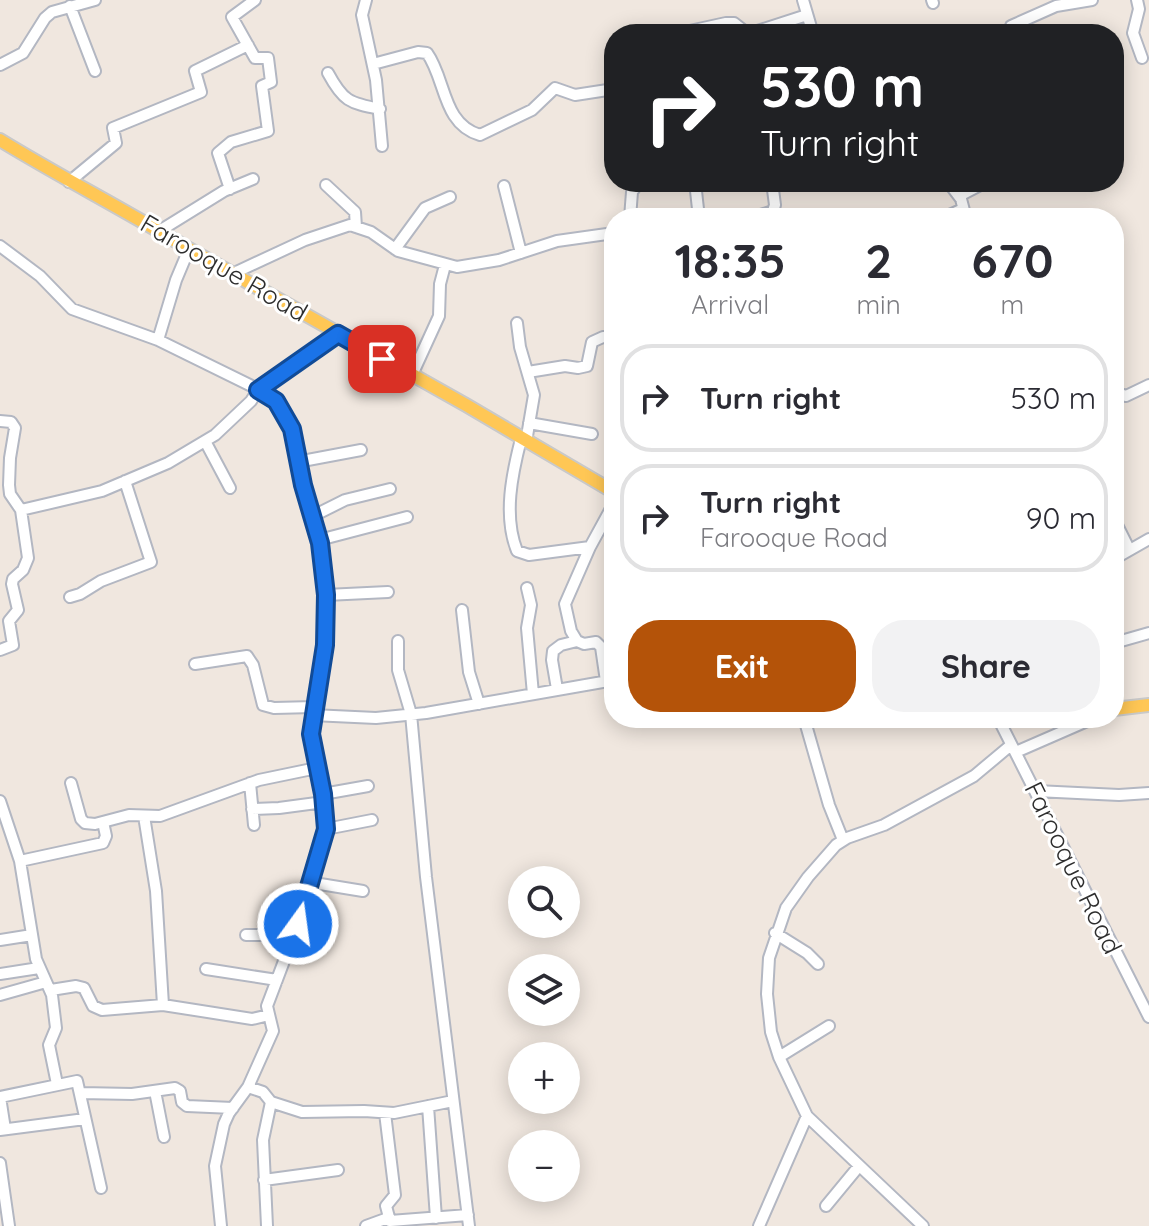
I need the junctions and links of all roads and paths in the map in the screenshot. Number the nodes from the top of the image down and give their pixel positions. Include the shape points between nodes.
1 (95, 0) edge
2 (255, 0) edge
3 (366, 0) edge
4 (804, 0) edge
5 (1092, 0) edge
6 (1137, 0) edge
7 (70, 6) junction
8 (807, 15) junction
9 (779, 24) edge
10 (810, 24) edge
11 (1015, 24) edge
12 (248, 45) junction
13 (1142, 58) dead end
14 (373, 64) junction
15 (0, 65) edge
16 (95, 71) dead end
17 (328, 73) dead end
18 (604, 91) edge
19 (380, 109) junction
20 (0, 140) edge
21 (382, 146) dead end
22 (253, 179) dead end
23 (69, 182) junction
24 (326, 185) dead end
25 (504, 186) dead end
26 (230, 189) junction
27 (956, 192) edge
28 (967, 192) edge
29 (959, 196) junction
30 (450, 197) dead end
31 (962, 208) edge
32 (356, 227) junction
33 (161, 230) junction
34 (604, 234) edge
35 (0, 246) edge
36 (189, 249) junction
37 (395, 249) junction
38 (521, 253) junction
39 (445, 265) junction
40 (232, 274) junction
41 (517, 323) dead end
42 (338, 334) junction
43 (604, 337) edge
44 (158, 340) junction
45 (528, 372) junction
46 (412, 375) junction
47 (1149, 385) edge
48 (258, 390) junction
49 (1124, 395) edge
50 (0, 421) edge
51 (529, 423) junction
52 (592, 434) dead end
53 (523, 440) junction
54 (205, 441) junction
55 (361, 450) dead end
56 (297, 462) junction
57 (125, 481) junction
58 (604, 486) edge
59 (230, 488) dead end
60 (390, 489) dead end
61 (5, 493) edge
62 (21, 510) junction
63 (313, 516) junction
64 (407, 517) dead end
65 (604, 521) edge
66 (1124, 539) edge
67 (1149, 539) edge
68 (319, 540) junction
69 (590, 547) junction
70 (1129, 549) junction
71 (1124, 552) edge
72 (527, 588) dead end
73 (388, 592) dead end
74 (326, 595) junction
75 (70, 597) dead end
76 (462, 610) dead end
77 (1149, 633) edge
78 (1124, 640) edge
79 (398, 641) dead end
80 (577, 641) junction
81 (0, 650) edge
82 (604, 660) edge
83 (195, 664) dead end
84 (604, 681) edge
85 (557, 689) junction
86 (533, 694) junction
87 (479, 704) junction
88 (1149, 705) edge
89 (1124, 708) edge
90 (313, 711) junction
91 (411, 714) junction
92 (807, 728) edge
93 (1003, 728) edge
94 (1067, 728) edge
95 (1013, 748) junction
96 (317, 768) junction
97 (71, 783) dead end
98 (250, 783) junction
99 (368, 786) dead end
100 (1036, 791) junction
101 (1149, 793) edge
102 (324, 798) junction
103 (0, 801) edge
104 (252, 809) junction
105 (144, 816) junction
106 (3, 817) edge
107 (372, 820) dead end
108 (103, 822) junction
109 (254, 825) dead end
110 (326, 829) junction
111 (843, 840) junction
112 (20, 861) junction
113 (308, 882) junction
114 (363, 891) dead end
115 (775, 933) junction
116 (32, 935) junction
117 (246, 935) dead end
118 (294, 935) junction
119 (0, 940) edge
120 (818, 964) dead end
121 (39, 968) junction
122 (206, 969) dead end
123 (0, 974) edge
124 (277, 980) junction
125 (48, 986) junction
126 (0, 995) edge
127 (163, 1005) junction
128 (269, 1015) junction
129 (1149, 1017) edge
130 (829, 1026) dead end
131 (779, 1057) junction
132 (57, 1084) junction
133 (248, 1087) junction
134 (155, 1091) junction
135 (81, 1093) junction
136 (0, 1097) edge
137 (453, 1101) junction
138 (271, 1102) junction
139 (428, 1106) junction
140 (233, 1108) junction
141 (1, 1110) edge
142 (385, 1113) junction
143 (807, 1116) junction
144 (85, 1119) junction
145 (3, 1130) edge
146 (164, 1137) dead end
147 (0, 1163) edge
148 (859, 1166) junction
149 (338, 1170) dead end
150 (264, 1180) junction
151 (101, 1188) dead end
152 (826, 1206) dead end
153 (388, 1218) junction
154 (436, 1218) junction
155 (468, 1220) edge
156 (9, 1226) edge
157 (221, 1226) edge
158 (267, 1226) edge
159 (366, 1226) edge
160 (759, 1226) edge
161 (923, 1226) edge

1 - 7 street
2 - 12 street via 232,17
3 - 14 street via 362,15
4 - 8 street
5 - 11 street via 1048,9
6 - 13 street via 1133,33
7 - 15 street via 52,12 23,53
7 - 16 street
8 - 9 street
8 - 10 street
12 - 23 street via 195,71 201,92 113,128 116,143
12 - 26 street via 255,58 268,58 271,82 262,86 268,131 231,142 218,153
14 - 18 street via 427,53 458,121 480,135 532,110 555,88 575,95
14 - 19 street
17 - 19 street via 348,101
19 - 21 street
20 - 23 main road, Farooque Road
22 - 26 street
23 - 33 main road, Farooque Road
24 - 32 street via 355,212
25 - 38 street
26 - 33 street
27 - 29 street
28 - 29 street
29 - 31 street
30 - 37 street via 425,208
32 - 37 street
32 - 40 street via 305,240
33 - 36 main road, Farooque Road
34 - 38 street
35 - 44 street via 72,309
36 - 40 main road, Farooque Road
36 - 44 street
37 - 39 street
38 - 39 street via 470,266
39 - 46 street via 439,316
40 - 42 main road, Farooque Road
41 - 45 street
42 - 46 main road, Farooque Road
42 - 48 street
43 - 45 street via 592,342 587,366
44 - 48 street
45 - 51 street via 534,395
46 - 53 main road, Farooque Road
47 - 49 street
48 - 54 street
48 - 56 street via 282,410 292,429
50 - 61 street via 15,428
51 - 52 street
51 - 53 street
53 - 58 main road, Farooque Road
53 - 69 street via 510,493 517,551 529,555
54 - 57 street
54 - 59 street
55 - 56 street
56 - 63 street
57 - 62 street
57 - 75 street via 151,562
60 - 63 street via 345,500
61 - 62 street
62 - 81 street via 28,558 12,584 18,610 9,621 13,645
63 - 68 street
64 - 68 street
65 - 69 street
66 - 70 street
67 - 70 street
68 - 74 street
69 - 80 street via 565,604
70 - 71 street
72 - 86 street
73 - 74 street
74 - 90 street via 325,645
76 - 87 street via 469,672
77 - 78 street
79 - 91 street via 400,683
80 - 82 street via 599,644
80 - 85 street via 553,651
83 - 90 street via 247,656 263,705
84 - 85 street
85 - 86 street
86 - 87 street
87 - 91 street
88 - 89 main road
90 - 91 street via 376,718
90 - 96 street
91 - 137 street
92 - 111 street
93 - 95 street, Farooque Road
94 - 95 street
95 - 100 street, Farooque Road
95 - 111 street via 974,776 884,825
96 - 98 street
96 - 102 street
97 - 108 street via 82,822
98 - 104 street
98 - 105 street via 182,810
99 - 102 street
100 - 101 street
100 - 129 street, Farooque Road
102 - 104 street
102 - 110 street
103 - 106 street
104 - 109 street
105 - 108 street
105 - 127 street via 156,891
106 - 112 street
107 - 110 street
108 - 112 street via 105,841 98,845
110 - 113 street
111 - 115 street via 796,891
112 - 116 street
113 - 114 street
113 - 118 street
115 - 120 street
115 - 131 street via 767,994
116 - 119 street
116 - 121 street
117 - 118 street
118 - 124 street
121 - 123 street
121 - 125 street
122 - 124 street
124 - 128 street
125 - 126 street
125 - 127 street via 80,986 102,1010
125 - 132 street via 56,1028 49,1045
127 - 128 street via 252,1019
128 - 133 street via 273,1031
130 - 131 street
131 - 143 street
132 - 135 street via 77,1081
132 - 136 street
133 - 138 street via 263,1092
133 - 140 street
134 - 135 street
134 - 140 street via 178,1090 187,1106
134 - 146 street
135 - 144 street
136 - 141 street
137 - 139 street
137 - 155 street
138 - 142 street via 302,1112
138 - 150 street via 263,1140
139 - 142 street
139 - 154 street
140 - 157 street via 215,1166
141 - 145 street
142 - 153 street via 395,1195 386,1203
143 - 148 street
143 - 160 street
144 - 145 street
144 - 151 street
147 - 156 street
148 - 152 street
148 - 161 street
149 - 150 street
150 - 158 street
153 - 154 street
153 - 159 street
154 - 155 street

